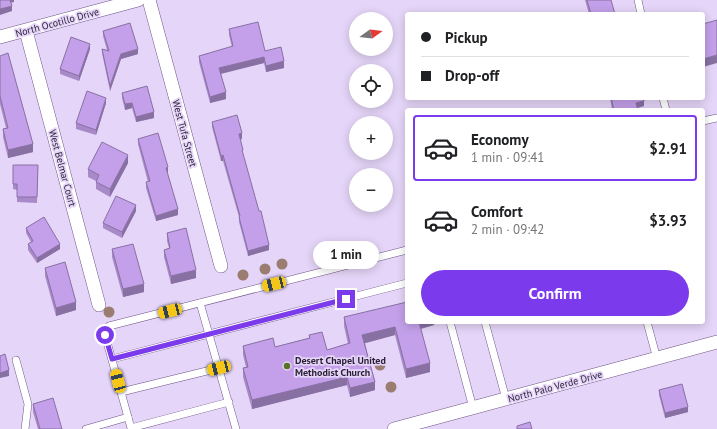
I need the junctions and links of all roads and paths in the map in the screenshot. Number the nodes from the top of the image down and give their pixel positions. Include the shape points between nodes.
1 (138, 0) edge
2 (149, 0) edge
3 (638, 0) edge
4 (641, 12) edge
5 (26, 31) junction
6 (0, 37) edge
7 (717, 118) edge
8 (705, 121) edge
9 (405, 251) edge
10 (221, 266) dead end
11 (405, 284) edge
12 (200, 303) junction
13 (99, 306) dead end
14 (451, 324) edge
15 (486, 324) edge
16 (648, 324) edge
17 (209, 334) junction
18 (717, 342) edge
19 (112, 359) junction
20 (657, 359) junction
21 (16, 360) dead end
22 (219, 368) junction
23 (121, 392) junction
24 (506, 399) junction
25 (229, 402) junction
26 (473, 408) junction
27 (128, 418) junction
28 (150, 426) edge
29 (25, 429) edge
30 (86, 429) edge
31 (236, 429) edge
32 (394, 429) edge

1 - 5 street, North Ocotillo Drive
2 - 10 street, West Tufa Street
3 - 4 lane
5 - 6 street, North Ocotillo Drive
5 - 13 street, West Belmar Court
7 - 8 lane
9 - 12 lane
11 - 17 lane
12 - 17 lane
12 - 19 lane via 109,326 105,335
14 - 26 lane
15 - 24 lane
16 - 20 lane
17 - 19 lane
17 - 22 lane
18 - 20 street, North Palo Verde Drive
19 - 23 lane
20 - 24 street, North Palo Verde Drive
21 - 29 lane via 28,404
22 - 23 lane
22 - 25 lane
23 - 27 lane
24 - 26 street, North Palo Verde Drive
25 - 28 lane
25 - 31 lane
26 - 32 street, North Palo Verde Drive
27 - 28 lane via 131,428
27 - 30 lane

